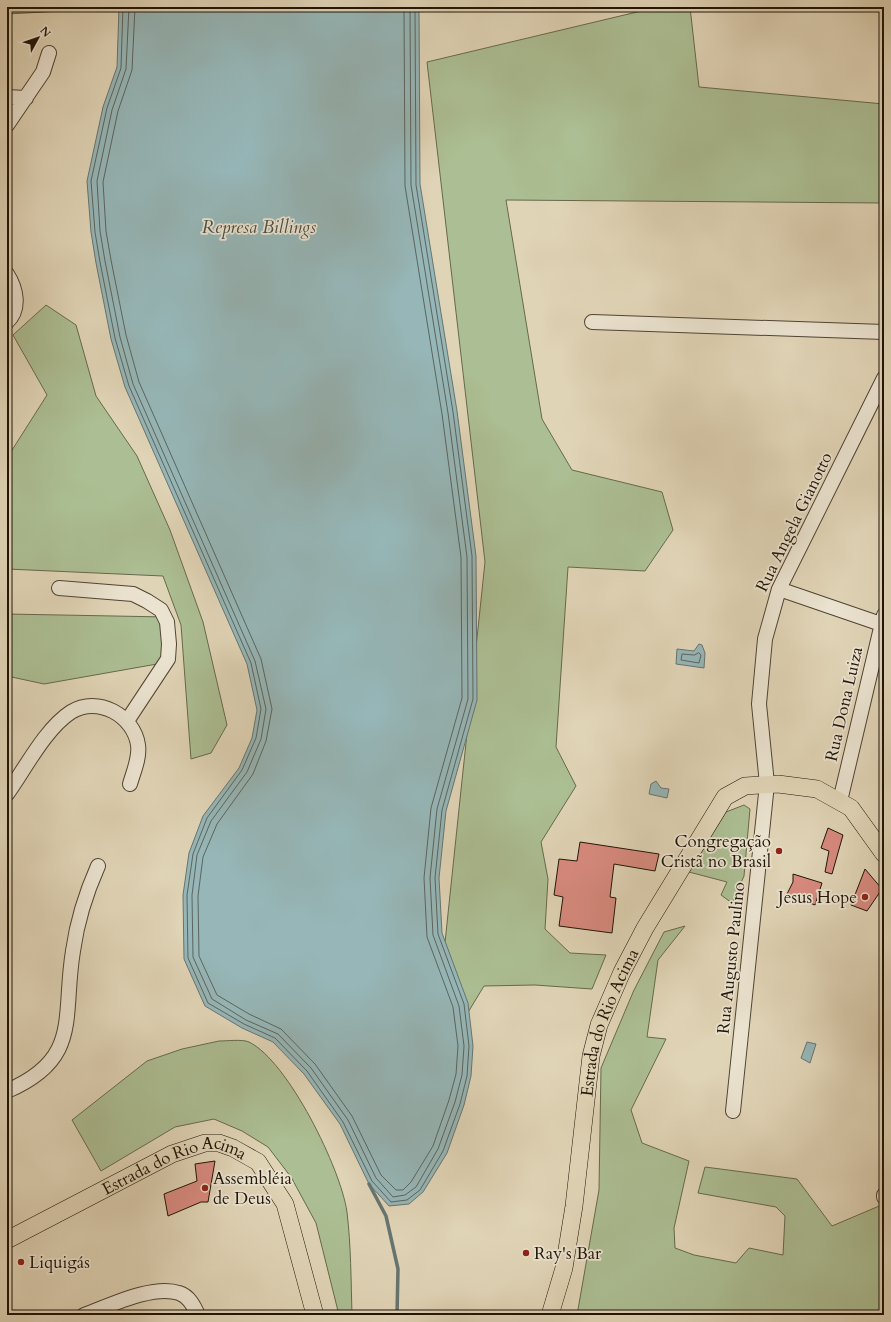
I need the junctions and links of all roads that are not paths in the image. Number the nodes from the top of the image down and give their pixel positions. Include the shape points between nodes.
1 (50, 53) dead end
2 (7, 97) edge
3 (26, 98) junction
4 (7, 125) edge
5 (7, 274) edge
6 (7, 322) edge
7 (592, 322) dead end
8 (884, 332) edge
9 (884, 378) edge
10 (59, 588) dead end
11 (779, 589) junction
12 (883, 619) edge
13 (127, 721) junction
14 (130, 784) dead end
15 (767, 784) junction
16 (7, 794) edge
17 (840, 801) junction
18 (884, 854) edge
19 (98, 866) dead end
20 (7, 1091) edge
21 (733, 1111) dead end
22 (7, 1240) edge
23 (84, 1315) edge
24 (198, 1315) edge
25 (315, 1315) edge
26 (550, 1315) edge

1 - 3 street via 43,72
2 - 3 street
3 - 4 street
5 - 6 street via 14,286 16,300 14,313
7 - 8 street
9 - 11 street, Rua Angela Gianotto
10 - 13 street via 132,594 161,610 167,622 168,659
11 - 12 street
11 - 15 street, Rua Angela Gianotto via 765,639 759,704
12 - 17 street, Rua Dona Luiza
13 - 14 street via 134,730 138,747
13 - 16 street via 114,711 102,708 85,707 72,712 60,721 46,738
15 - 17 main road, Estrada do Rio Acima via 817,789
15 - 21 street, Rua Augusto Paulino
15 - 26 main road, Estrada do Rio Acima via 745,786 725,797 645,928 599,1025 591,1056 574,1206 564,1268
17 - 18 main road, Estrada do Rio Acima via 851,808
19 - 20 street via 80,917 73,951 67,1022 62,1043 44,1070
22 - 25 main road, Estrada do Rio Acima via 172,1154 205,1143 219,1143 258,1162 285,1204
23 - 24 street via 140,1295 168,1291 180,1293 188,1298

